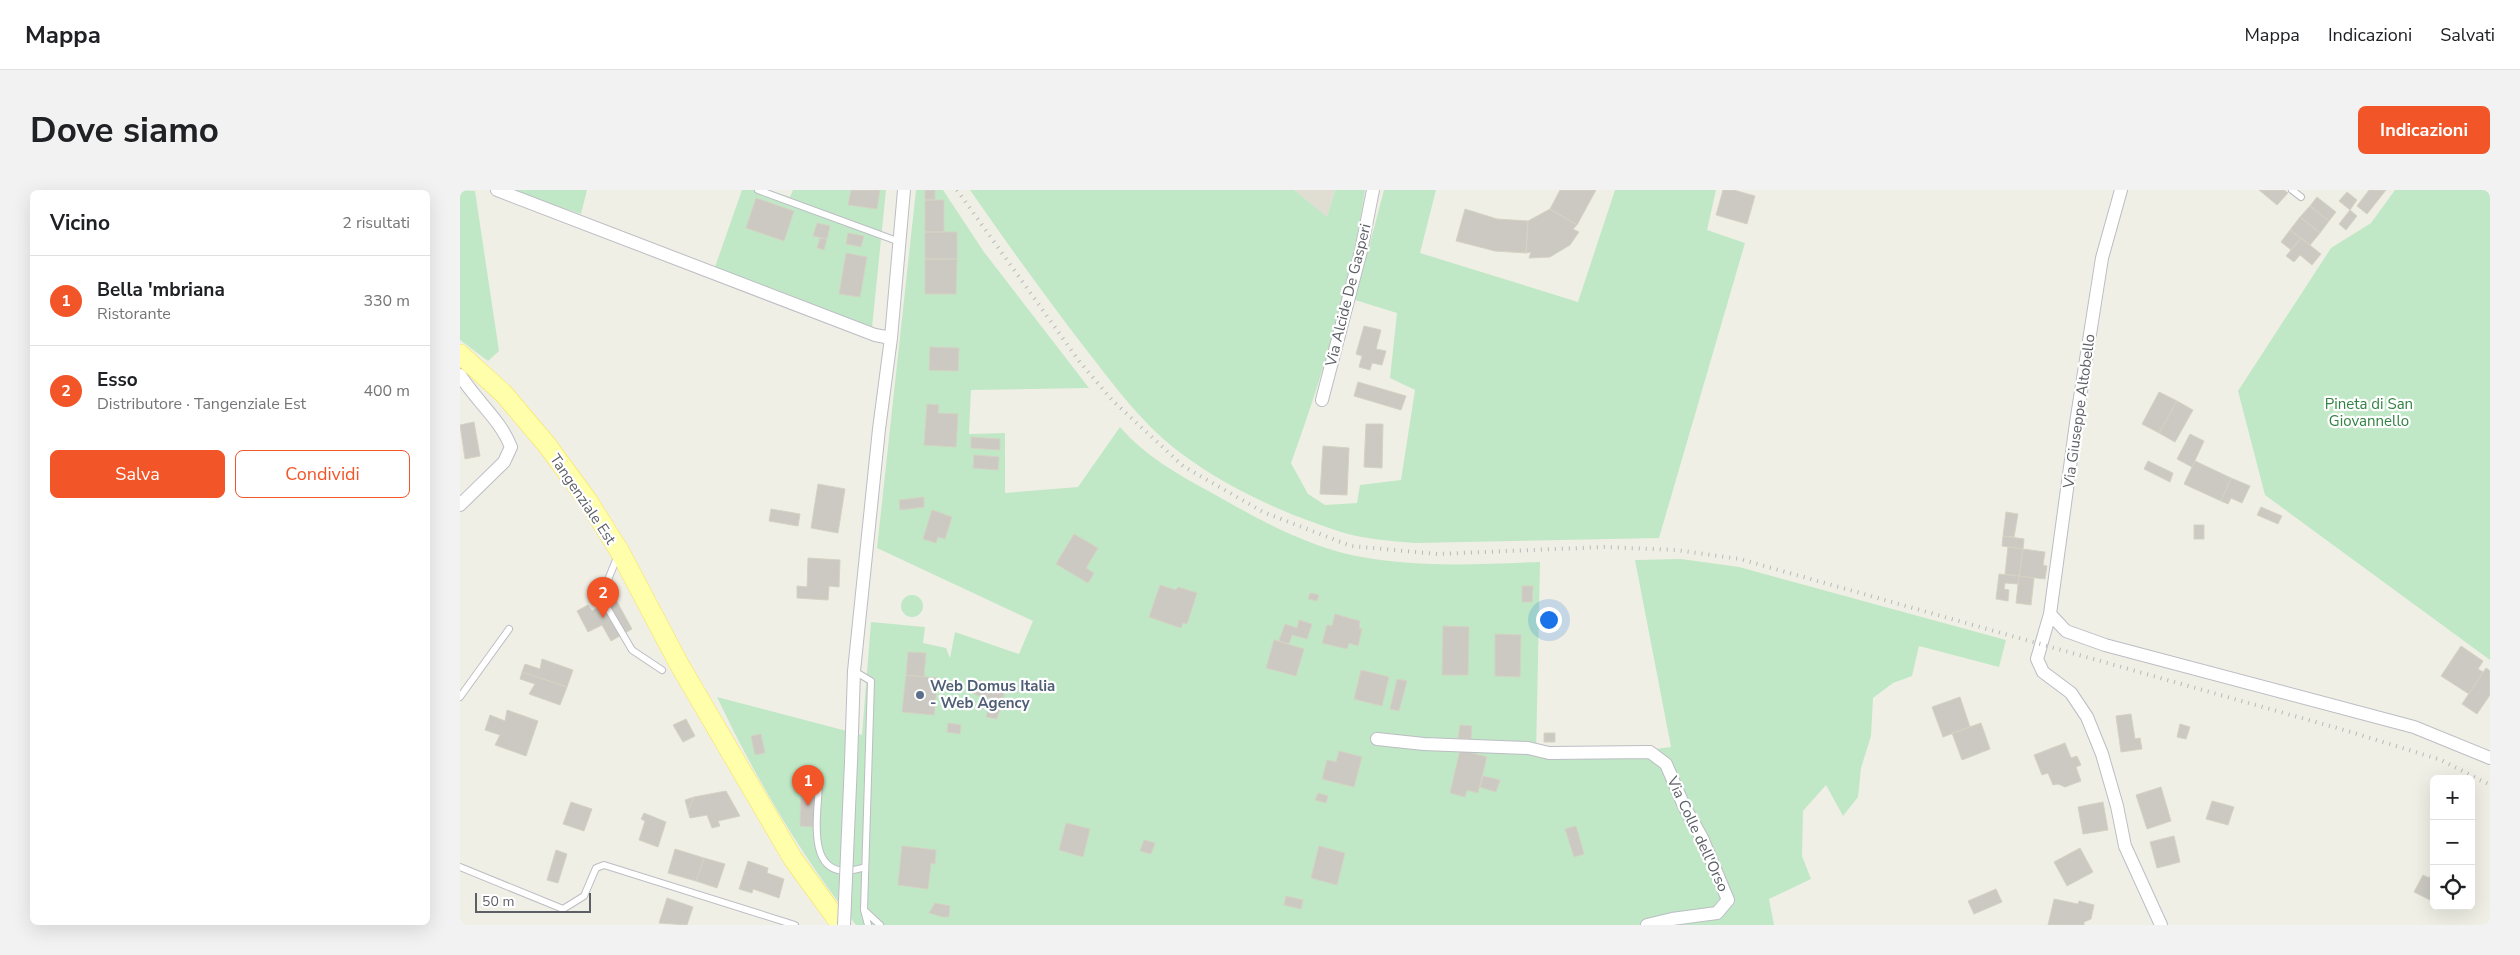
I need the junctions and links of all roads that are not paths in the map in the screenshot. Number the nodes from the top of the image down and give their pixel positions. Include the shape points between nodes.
1 (498, 190) edge
2 (758, 190) edge
3 (904, 190) edge
4 (1373, 190) edge
5 (2121, 190) edge
6 (2292, 190) edge
7 (2301, 197) dead end
8 (900, 242) junction
9 (891, 338) junction
10 (460, 354) edge
11 (460, 375) edge
12 (1322, 400) dead end
13 (460, 505) edge
14 (620, 552) junction
15 (2050, 614) junction
16 (509, 630) dead end
17 (671, 667) junction
18 (854, 670) junction
19 (460, 697) edge
20 (1377, 739) dead end
21 (2490, 758) edge
22 (819, 785) dead end
23 (460, 867) edge
24 (865, 867) junction
25 (864, 910) junction
26 (794, 925) edge
27 (842, 925) edge
28 (868, 925) edge
29 (880, 925) edge
30 (1646, 925) edge
31 (2161, 925) edge

1 - 9 street via 875,335
2 - 8 lane
3 - 8 street
4 - 12 street, Via Alcide De Gasperi via 1361,251
5 - 15 street, Via Giuseppe Altobello via 2102,258
6 - 7 lane
8 - 9 street
9 - 18 street via 878,429
10 - 14 main road, Tangenziale Est via 504,394 547,446 588,501
11 - 13 street via 504,430 511,447 504,462
14 - 17 main road, Tangenziale Est
14 - 17 lane via 601,597 632,650
15 - 21 street via 2066,631 2105,645 2414,727
15 - 31 street, Via Giuseppe Altobello via 2037,659 2043,672 2071,693 2088,717 2117,806 2125,846
16 - 19 lane
17 - 27 main road, Tangenziale Est via 792,859
18 - 24 lane via 871,682
18 - 27 street, bridge
20 - 30 street, Via Colle dell'Orso via 1528,748 1549,754 1650,752 1666,764 1728,900 1717,914
22 - 24 lane via 816,846 823,861 837,871 852,872
23 - 26 lane via 563,910 584,896 596,868 604,865
24 - 25 lane
25 - 28 lane
25 - 29 lane

